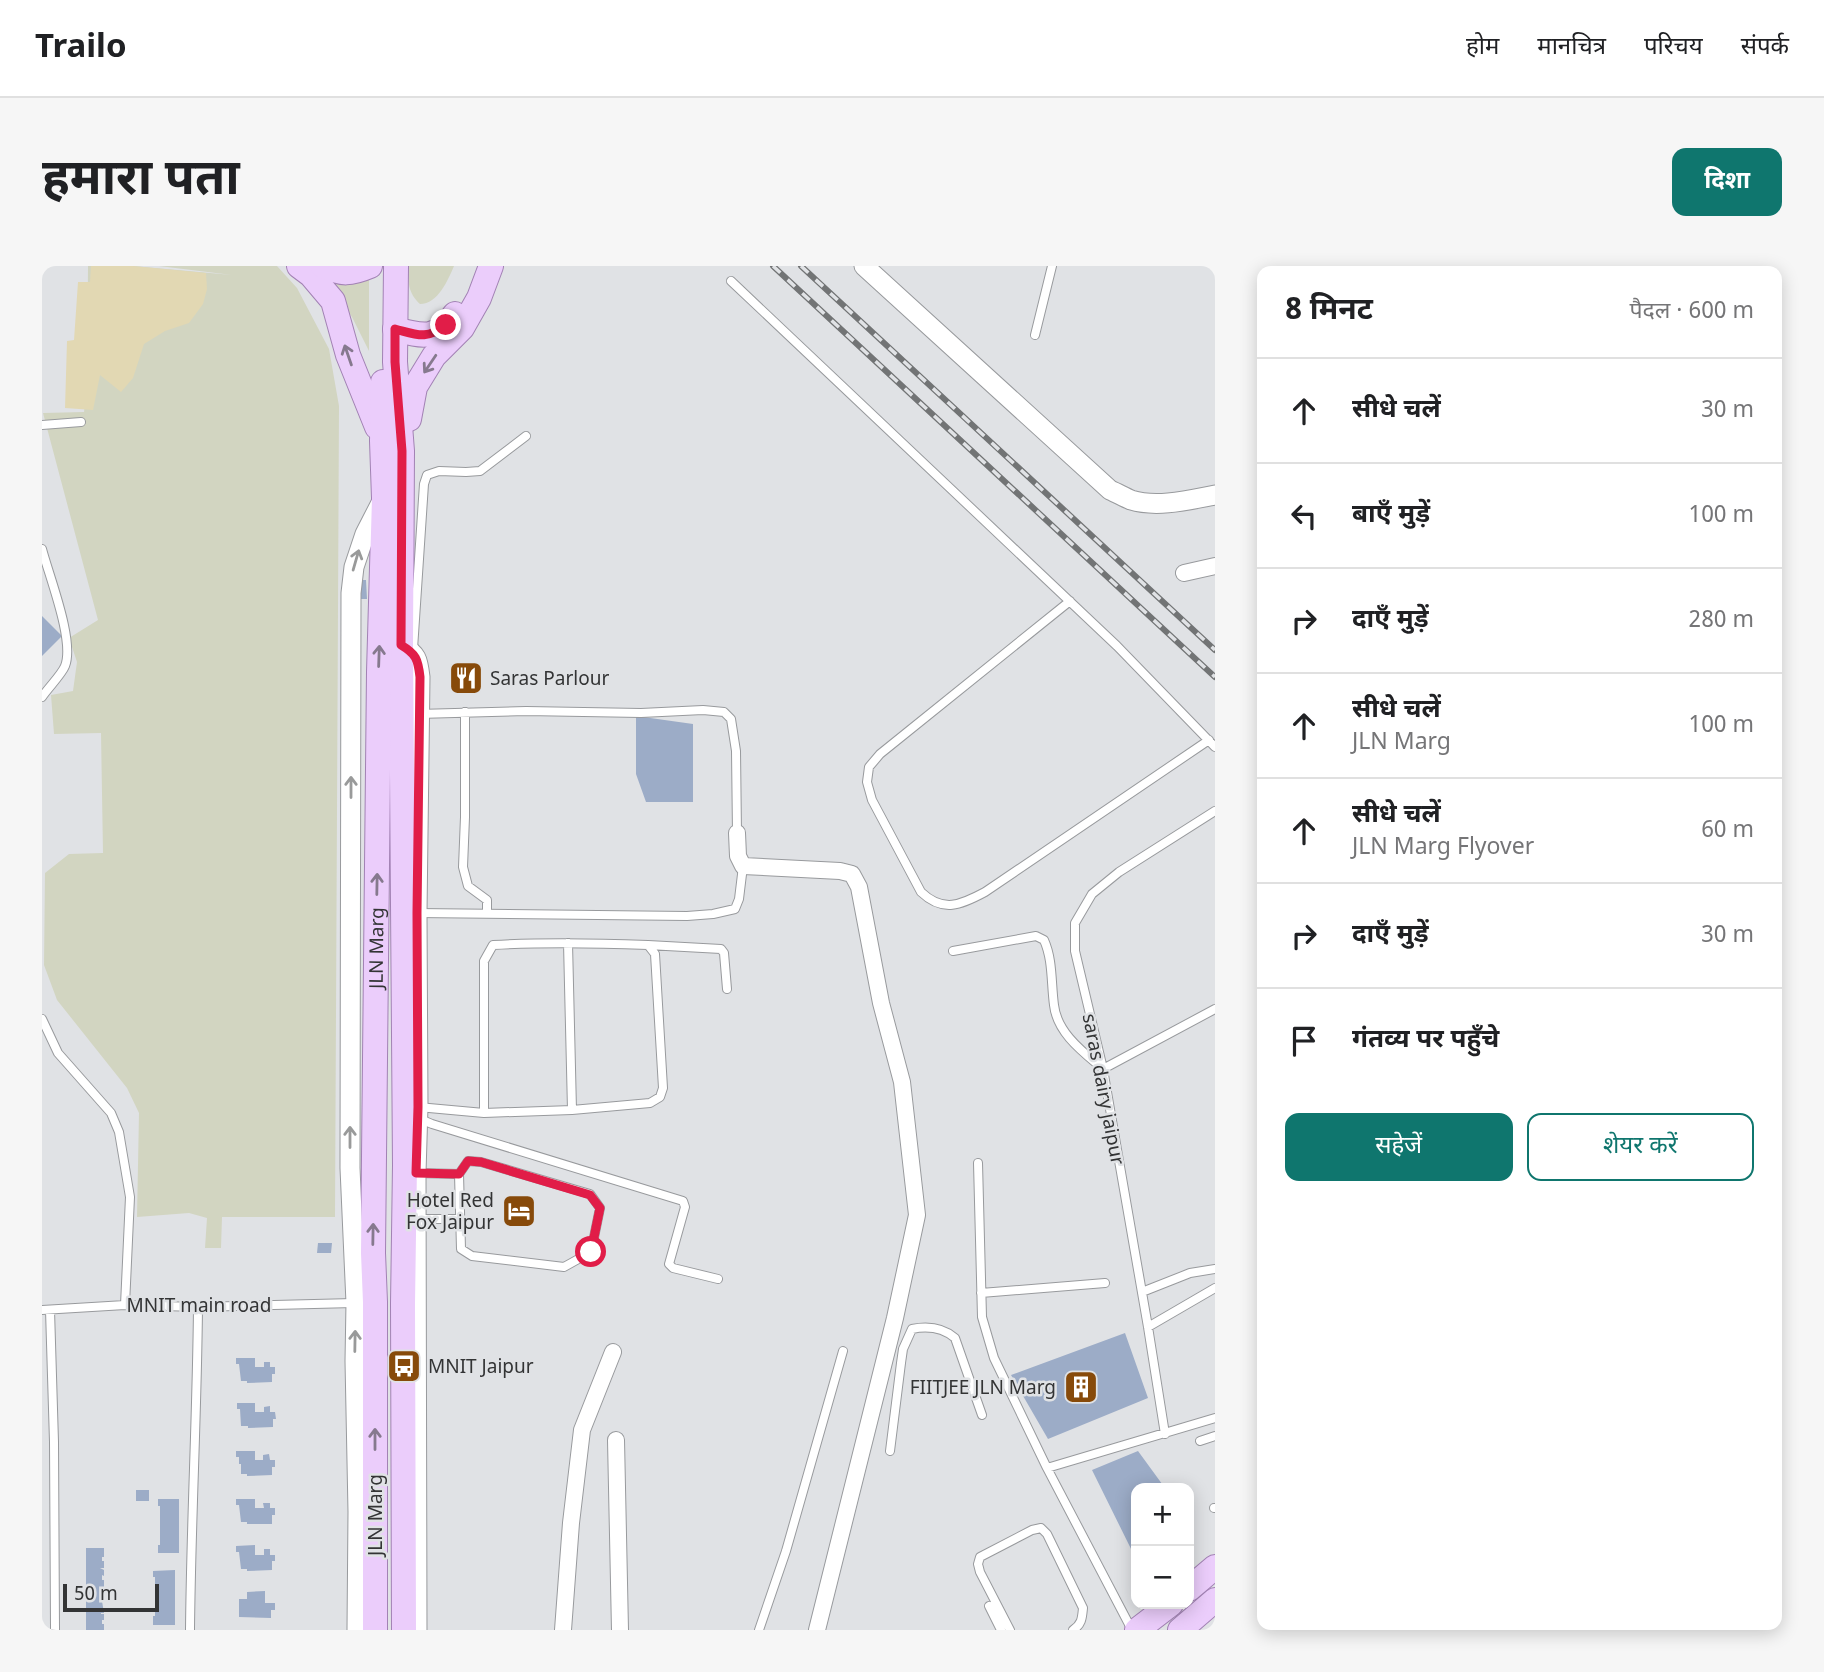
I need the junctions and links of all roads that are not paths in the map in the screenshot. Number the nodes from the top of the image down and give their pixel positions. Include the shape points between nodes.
1 (299, 266) edge
2 (323, 266) edge
3 (370, 266) edge
4 (384, 266) edge
5 (396, 266) edge
6 (473, 266) edge
7 (491, 266) edge
8 (864, 266) edge
9 (1052, 266) edge
10 (731, 281) dead end
11 (395, 329) junction
12 (1035, 335) dead end
13 (81, 422) dead end
14 (42, 425) edge
15 (526, 436) dead end
16 (392, 446) junction
17 (1215, 495) edge
18 (42, 549) edge
19 (1215, 566) edge
20 (1184, 573) dead end
21 (1070, 601) junction
22 (407, 648) junction
23 (42, 697) edge
24 (465, 712) junction
25 (411, 714) junction
26 (1212, 743) edge
27 (1215, 811) edge
28 (737, 833) joint
29 (743, 866) junction
30 (410, 913) junction
31 (487, 914) junction
32 (568, 943) junction
33 (648, 945) junction
34 (953, 951) dead end
35 (727, 989) dead end
36 (1215, 1009) edge
37 (42, 1019) edge
38 (1103, 1069) junction
39 (572, 1110) junction
40 (411, 1111) junction
41 (484, 1112) junction
42 (978, 1163) dead end
43 (416, 1173) junction
44 (459, 1174) junction
45 (417, 1219) junction
46 (460, 1219) junction
47 (1215, 1269) edge
48 (718, 1279) dead end
49 (1105, 1283) dead end
50 (1215, 1288) edge
51 (1142, 1292) junction
52 (981, 1293) junction
53 (365, 1303) junction
54 (410, 1303) junction
55 (125, 1305) junction
56 (198, 1307) junction
57 (46, 1310) edge
58 (1148, 1327) junction
59 (843, 1351) dead end
60 (613, 1352) dead end
61 (875, 1397) junction
62 (896, 1402) junction
63 (982, 1415) dead end
64 (1215, 1418) edge
65 (1165, 1434) junction
66 (1215, 1436) edge
67 (616, 1440) dead end
68 (1199, 1441) dead end
69 (890, 1451) dead end
70 (1047, 1468) junction
71 (405, 1486) junction
72 (417, 1550) junction
73 (1215, 1567) edge
74 (1194, 1585) edge
75 (1215, 1600) edge
76 (989, 1606) dead end
77 (1164, 1609) edge
78 (366, 1626) edge
79 (1187, 1628) edge
80 (55, 1630) edge
81 (190, 1630) edge
82 (404, 1630) edge
83 (417, 1630) edge
84 (563, 1630) edge
85 (620, 1630) edge
86 (759, 1630) edge
87 (817, 1630) edge
88 (1001, 1630) edge
89 (1010, 1630) edge
90 (1073, 1630) edge
91 (1135, 1630) edge

16 -> 1 main road via 348,355 333,301
2 - 3 main road via 348,274
4 - 16 main road, JLN Marg
5 - 11 main road
6 - 11 main road via 464,297 446,325 428,336
7 -> 16 main road via 462,328 434,356 415,387
8 - 17 street via 1110,490 1149,503
9 - 12 lane
10 - 21 lane
11 - 16 main road
13 - 14 lane
15 - 22 lane via 480,471 427,475
16 - 22 main road, JLN Marg
53 -> 16 main road, JLN Marg via 373,1253 379,683 384,498
18 - 23 lane via 68,644 64,669
19 - 20 street
21 - 26 lane
21 - 26 lane via 869,767 872,800 930,901 953,905 985,892
22 - 25 main road, JLN Marg
24 - 25 lane
24 - 28 lane via 724,712 731,719 736,751
24 - 31 lane via 463,867 468,886 487,900
25 - 30 main road, JLN Marg
27 - 38 lane, saras dairy jaipur via 1119,872 1092,894 1076,923 1075,951
28 - 29 street
29 - 31 lane via 735,909 723,913
29 - 61 street via 841,871 852,874 859,887 902,1082 917,1215
30 - 31 lane
30 - 40 main road, JLN Marg
32 - 33 lane
32 - 39 lane
32 - 41 lane via 493,946 484,961
33 - 35 lane via 721,949
33 - 39 lane via 655,954 660,1097
34 - 38 lane via 1036,936 1044,940 1050,953 1059,1020 1070,1039
36 - 38 lane
37 - 55 lane via 58,1053 111,1113 119,1132 130,1197
38 - 51 lane, saras dairy jaipur
39 - 41 lane
40 - 41 lane
40 - 43 street
40 - 48 lane via 456,1132 683,1200 669,1264
40 - 54 main road, JLN Marg
42 - 52 lane
43 - 44 lane
43 - 45 street
44 - 46 lane
44 - 46 lane via 468,1161 481,1162 590,1195 600,1208 591,1252 565,1267 472,1256 461,1249
45 - 46 lane
45 - 54 street
47 - 51 lane
49 - 52 lane
50 - 58 lane
51 - 58 lane, saras dairy jaipur
52 - 70 lane via 982,1317 994,1358
53 - 56 lane, MNIT main road
78 -> 53 main road, JLN Marg
54 - 71 main road, JLN Marg
54 - 72 street
55 - 56 lane, MNIT main road
55 - 57 lane, MNIT main road
56 - 81 lane
57 - 80 lane via 54,1443
58 - 65 lane, saras dairy jaipur
59 - 86 lane
60 - 84 street via 582,1430
61 - 62 lane
61 - 87 street
62 - 63 lane via 907,1339 912,1329 927,1326 955,1338
62 - 69 lane
64 - 65 lane
65 - 70 lane
66 - 68 lane
67 - 85 street
70 - 91 lane
71 - 72 main road
71 - 82 main road, JLN Marg
72 - 83 street
73 - 74 main road
75 - 79 main road
76 - 88 lane
77 - 91 main road
89 - 90 lane via 978,1563 980,1557 1041,1528 1083,1608 1079,1626

